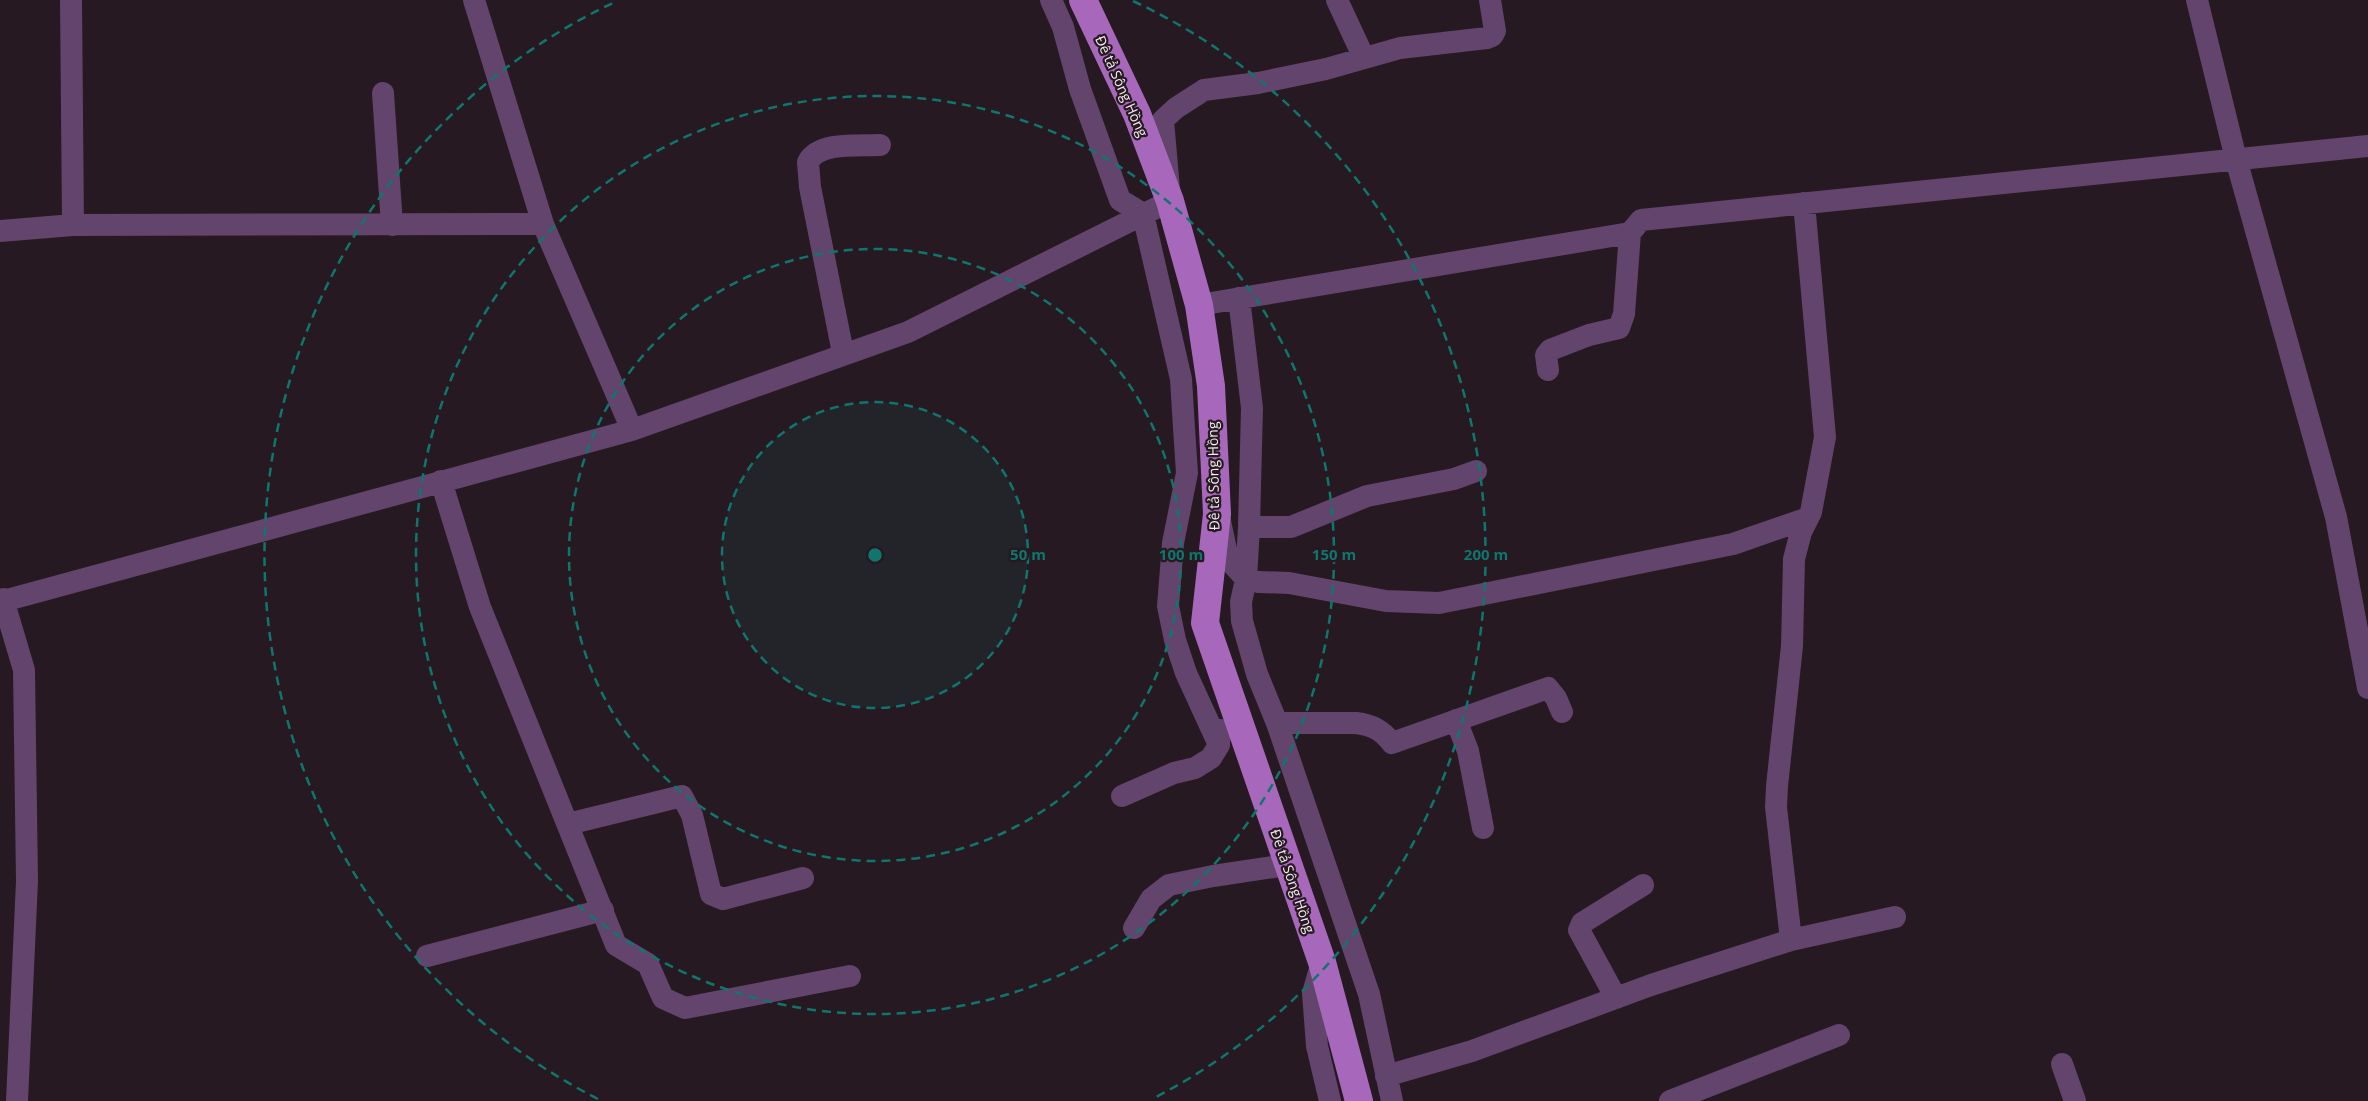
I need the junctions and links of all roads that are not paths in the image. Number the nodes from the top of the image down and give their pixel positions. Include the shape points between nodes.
1 (71, 0) edge
2 (474, 0) edge
3 (1051, 0) edge
4 (1083, 0) edge
5 (1338, 0) edge
6 (1490, 0) edge
7 (2197, 0) edge
8 (1364, 58) junction
9 (383, 93) dead end
10 (880, 145) dead end
11 (2368, 146) edge
12 (2236, 159) junction
13 (1170, 201) junction
14 (1804, 204) junction
15 (1143, 214) junction
16 (543, 224) junction
17 (392, 225) junction
18 (72, 226) junction
19 (0, 231) edge
20 (1630, 232) junction
21 (1239, 298) junction
22 (1199, 305) junction
23 (843, 353) junction
24 (1548, 370) dead end
25 (1213, 422) junction
26 (632, 430) junction
27 (1476, 471) dead end
28 (1187, 473) junction
29 (441, 481) junction
30 (1217, 514) junction
31 (1808, 518) junction
32 (1249, 527) junction
33 (1246, 579) junction
34 (1, 601) edge
35 (1225, 682) junction
36 (2368, 688) edge
37 (1562, 712) dead end
38 (1456, 720) junction
39 (1277, 723) junction
40 (1219, 745) junction
41 (1122, 796) dead end
42 (568, 824) junction
43 (1483, 828) dead end
44 (1288, 866) junction
45 (803, 878) dead end
46 (1643, 885) dead end
47 (602, 910) junction
48 (1895, 917) dead end
49 (1134, 928) dead end
50 (1791, 940) junction
51 (427, 956) dead end
52 (1322, 962) junction
53 (850, 976) dead end
54 (1616, 998) junction
55 (1839, 1035) dead end
56 (2062, 1064) dead end
57 (1386, 1076) junction
58 (12, 1088) edge
59 (1330, 1101) edge
60 (1359, 1101) edge
61 (1392, 1101) edge
62 (1670, 1101) edge
63 (2075, 1101) edge

1 - 18 street
2 - 16 street
3 - 15 street via 1063,27 1080,89 1120,200
4 - 13 main road, Đê tả Sông Hồng via 1137,114
5 - 8 street
6 - 8 street via 1492,36 1400,48
7 - 12 street
8 - 13 street via 1258,83 1204,90 1176,108 1163,120
9 - 17 street
10 - 23 street via 816,152 808,162 810,187
11 - 12 street
12 - 14 street
12 - 36 street via 2336,517
13 - 15 street
13 - 22 main road, Đê tả Sông Hồng
14 - 20 street via 1641,220
14 - 31 street via 1825,437
15 - 23 street via 908,332
15 - 28 street via 1181,379
16 - 17 street
16 - 26 street
17 - 18 street
18 - 19 street
20 - 21 street
20 - 24 street via 1624,314 1619,328 1550,350 1546,355
21 - 22 street
21 - 32 street via 1252,408
22 - 25 main road, Đê tả Sông Hồng
23 - 26 street
25 - 28 street
25 - 30 main road, Đê tả Sông Hồng
26 - 29 street
27 - 32 street via 1454,479 1367,496 1291,527
28 - 40 street via 1173,543 1168,606 1186,673
29 - 34 street
29 - 42 street via 480,607
30 - 33 street via 1228,559
30 - 35 main road, Đê tả Sông Hồng via 1205,623
31 - 33 street via 1732,544 1439,603 1386,601 1289,583
31 - 50 street via 1794,559 1792,646 1776,807
32 - 33 street
33 - 39 street via 1241,602 1242,621
34 - 58 street via 24,670 27,881
35 - 40 street
35 - 44 main road, Đê tả Sông Hồng
37 - 38 street via 1548,688
38 - 39 street via 1392,743 1383,732 1369,725
38 - 43 street via 1468,752
39 - 57 street via 1369,994
40 - 41 street via 1211,758 1195,768
42 - 45 street via 682,796 692,815 711,894 723,900
42 - 47 street
44 - 49 street via 1169,885 1151,899
44 - 52 main road, Đê tả Sông Hồng
46 - 54 street via 1582,923 1579,930
47 - 51 street
47 - 53 street via 616,945 648,964 663,998 684,1008
48 - 50 street
50 - 54 street
52 - 59 street via 1313,993 1317,1046
52 - 60 main road, Đê tả Sông Hồng
54 - 57 street via 1472,1051
55 - 62 street
56 - 63 street
57 - 61 street

